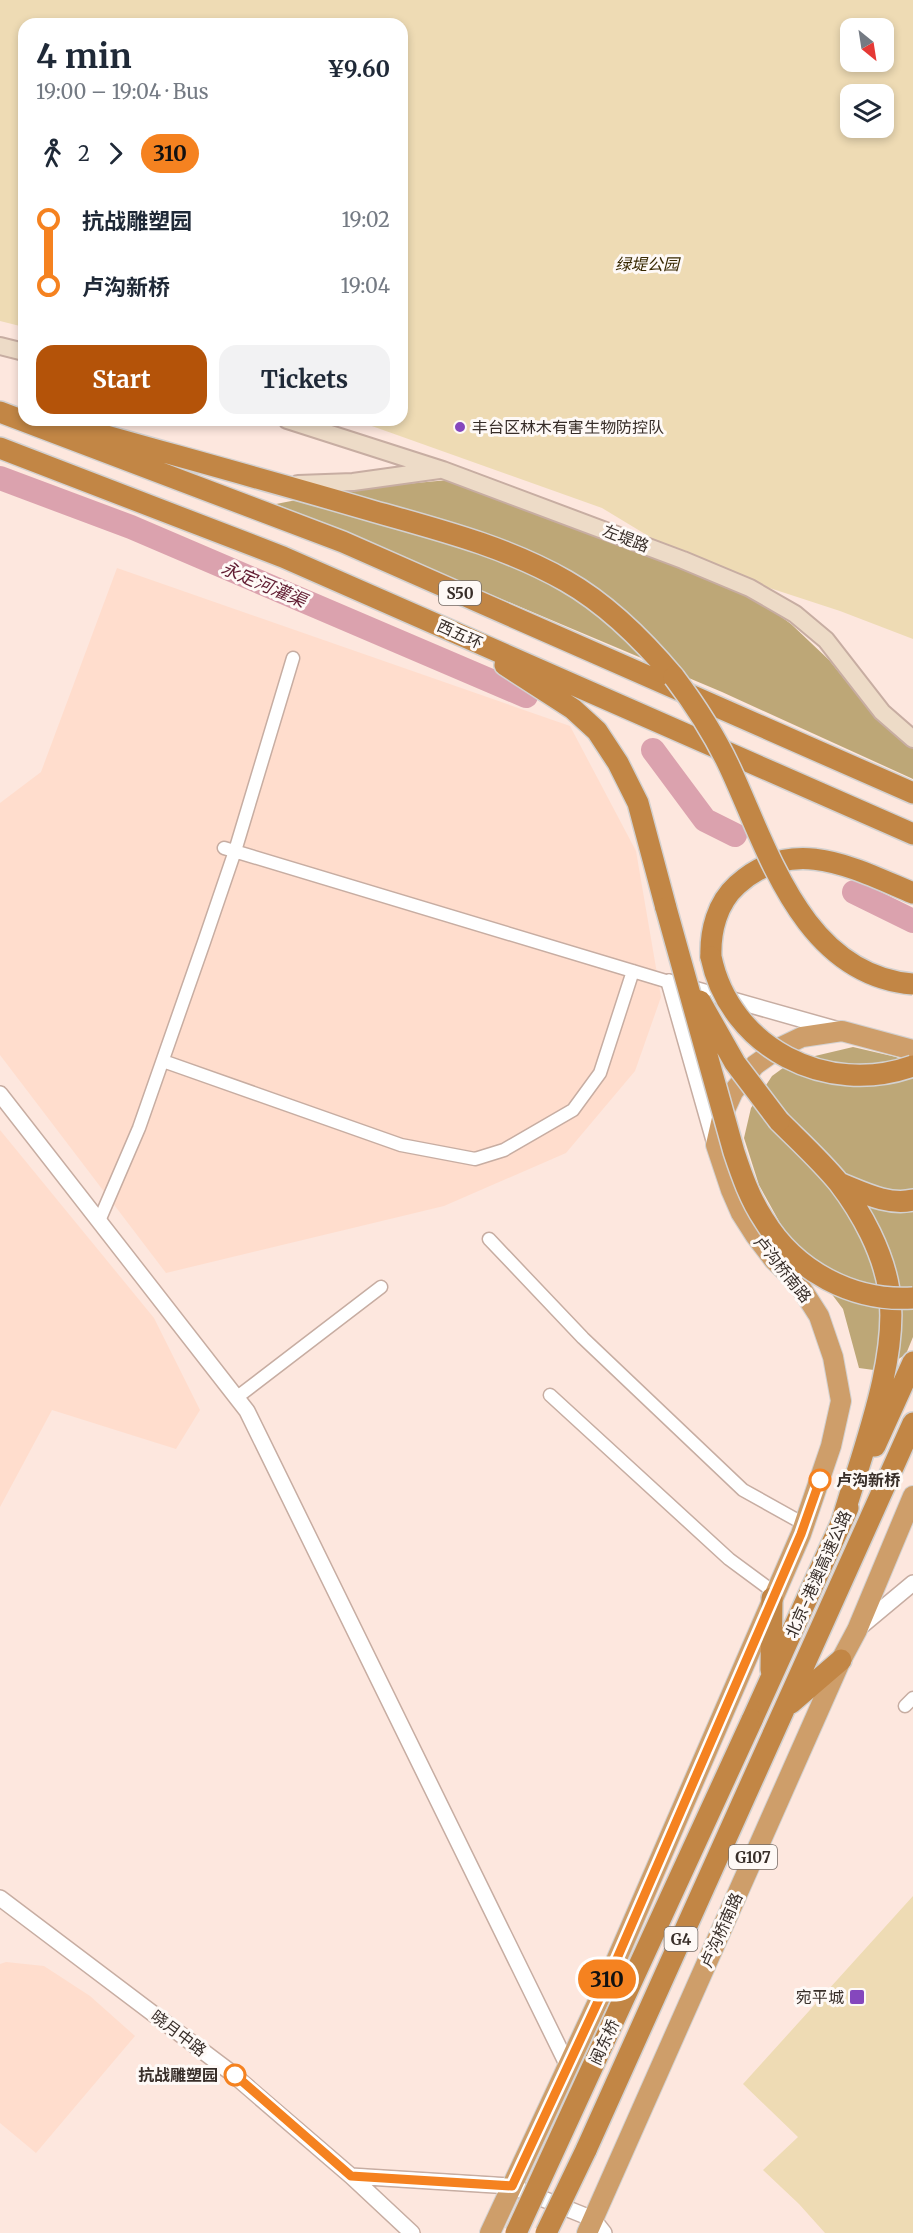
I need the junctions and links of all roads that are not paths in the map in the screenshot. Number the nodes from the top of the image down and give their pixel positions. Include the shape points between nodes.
1 (0, 346) edge
2 (18, 350) edge
3 (0, 406) edge
4 (18, 411) edge
5 (0, 412) edge
6 (18, 419) edge
7 (37, 426) edge
8 (72, 426) edge
9 (306, 426) edge
10 (0, 448) edge
11 (443, 470) junction
12 (276, 483) junction
13 (449, 629) junction
14 (293, 658) dead end
15 (913, 739) edge
16 (913, 793) edge
17 (913, 834) edge
18 (229, 849) junction
19 (913, 893) edge
20 (633, 971) junction
21 (676, 976) junction
22 (913, 984) edge
23 (842, 1031) junction
24 (913, 1050) edge
25 (163, 1061) junction
26 (913, 1066) edge
27 (0, 1094) edge
28 (716, 1145) junction
29 (838, 1183) junction
30 (913, 1200) edge
31 (99, 1221) junction
32 (489, 1239) dead end
33 (381, 1287) dead end
34 (913, 1298) edge
35 (913, 1362) edge
36 (550, 1395) dead end
37 (236, 1398) junction
38 (913, 1423) edge
39 (913, 1496) edge
40 (842, 1521) junction
41 (804, 1524) junction
42 (913, 1583) edge
43 (773, 1596) junction
44 (857, 1630) junction
45 (841, 1660) junction
46 (771, 1679) junction
47 (786, 1707) junction
48 (752, 1720) joint
49 (777, 1729) joint
50 (0, 1898) edge
51 (567, 2064) junction
52 (351, 2176) junction
53 (512, 2186) junction
54 (595, 2228) edge
55 (412, 2233) edge
56 (490, 2233) edge
57 (516, 2233) edge
58 (546, 2233) edge

1 - 2 main road
3 - 4 highway
5 - 6 highway, S50
7 - 16 highway, S50 via 343,542
8 - 12 highway
9 - 11 main road, 左堤路
10 - 13 highway, 西五环 / S50 via 283,557
11 - 12 main road via 317,485
11 - 15 main road, 左堤路 via 750,588 795,614 826,640 882,712
12 - 22 highway, bridge via 459,536 535,564 600,603 638,636 674,677 711,731 773,867 802,915 821,937 860,967 881,977
13 - 17 highway, 西五环 / S50
13 - 21 highway, bridge via 573,709 597,731 618,763 638,803 666,908
14 - 18 street
18 - 20 street
18 - 25 street
19 - 26 highway, bridge via 860,871 817,859 791,858 768,864 734,888 723,903 710,939 722,994 738,1018 793,1062 814,1070 862,1075 893,1073
20 - 21 street
20 - 25 street via 600,1073 573,1110 504,1150 475,1159 401,1145
21 - 23 street
21 - 28 street
21 - 29 highway, bridge via 779,1121
21 - 34 highway, bridge via 746,1187 764,1221 788,1252 818,1275 864,1294
23 - 24 highway
23 - 28 highway via 802,1037 755,1065 733,1092
25 - 31 street
27 - 31 street
28 - 41 highway, 卢沟桥南路 via 741,1213 774,1260 798,1283 819,1316 833,1357 841,1401 831,1446
29 - 30 highway via 876,1197
29 - 40 highway via 860,1214 880,1256 891,1317 889,1351 880,1390
31 - 37 street
32 - 41 street via 582,1338 743,1490
33 - 37 street
35 - 40 highway, 北京-港澳高速公路 / G4
36 - 43 street
37 - 51 street via 247,1411
38 - 47 highway, 北京-港澳高速公路 / G4
39 - 44 highway, 卢沟桥南路 / G107
40 - 46 highway, 北京-港澳高速公路 / G4
41 - 43 highway, 卢沟桥南路
42 - 44 street
43 - 46 highway
43 - 51 highway, 卢沟桥南路 via 602,1993
44 - 45 highway, 卢沟桥南路 / G107
45 - 47 highway
45 - 54 highway, 卢沟桥南路 / G107
46 - 48 highway, 北京-港澳高速公路 / G4
47 - 49 highway, 北京-港澳高速公路 / G4
48 - 57 highway, 阀东桥 / G4, bridge
49 - 58 highway, 阀东桥 / G4, bridge
50 - 52 street, 晓月中路 via 230,2071
51 - 53 highway, 卢沟桥南路
52 - 53 street
52 - 55 street, 晓月中路
53 - 54 street
53 - 56 highway, 卢沟桥南路

